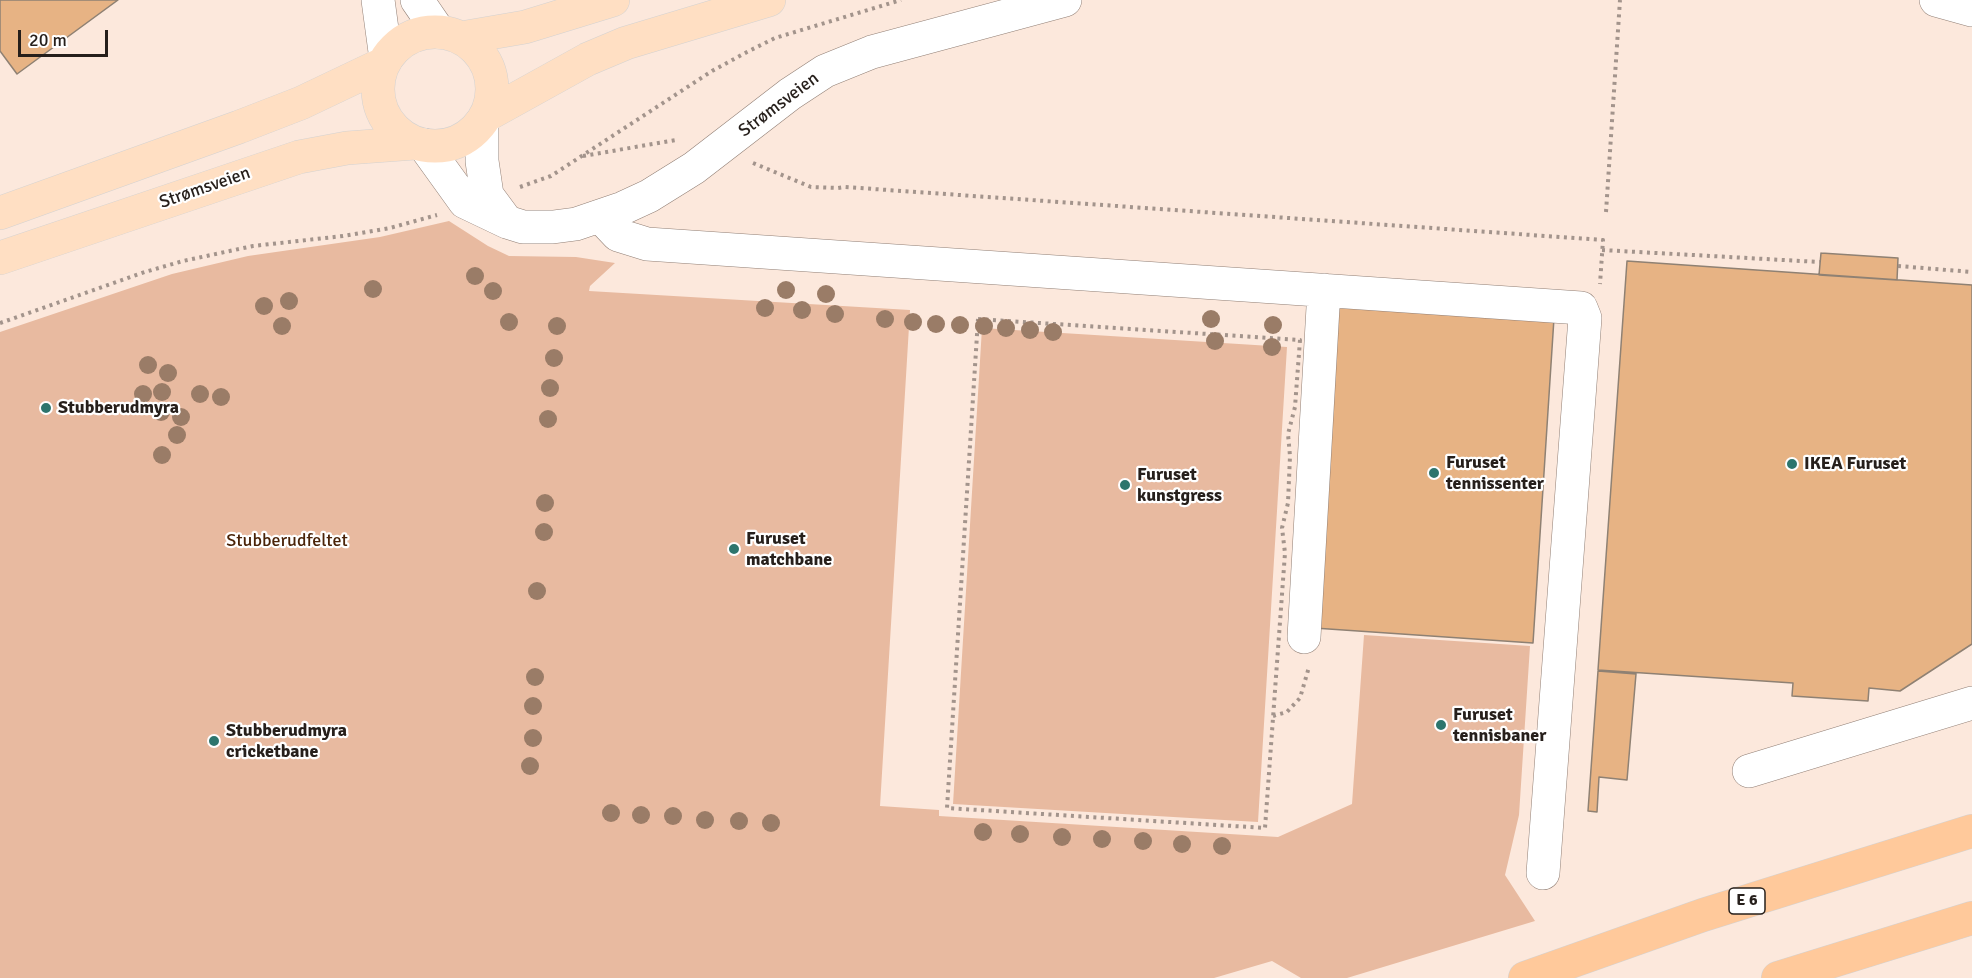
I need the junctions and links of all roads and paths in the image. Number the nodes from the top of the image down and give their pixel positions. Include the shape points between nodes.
1 (378, 0) edge
2 (417, 0) edge
3 (613, 0) edge
4 (769, 0) edge
5 (901, 0) edge
6 (1065, 0) edge
7 (1620, 0) edge
8 (1936, 0) edge
9 (1972, 10) edge
10 (450, 35) junction
11 (385, 62) junction
12 (483, 119) junction
13 (679, 140) dead end
14 (419, 144) junction
15 (579, 156) junction
16 (748, 160) dead end
17 (517, 188) dead end
18 (1606, 212) dead end
19 (0, 213) edge
20 (442, 214) dead end
21 (600, 216) junction
22 (507, 222) junction
23 (1603, 240) dead end
24 (1602, 250) dead end
25 (0, 258) edge
26 (1820, 262) dead end
27 (1898, 266) dead end
28 (1972, 272) edge
29 (1324, 290) junction
30 (0, 323) edge
31 (1304, 637) joint
32 (1972, 703) edge
33 (1273, 716) junction
34 (1749, 771) dead end
35 (1972, 831) edge
36 (1543, 873) dead end
37 (1972, 918) edge
38 (1525, 978) edge
39 (1778, 978) edge

1 - 11 street
2 - 10 street
3 - 10 main road via 525,27
4 - 12 main road via 626,43 588,59
5 - 15 path via 776,38 747,52
6 - 21 street, Strømsveien via 872,52 825,71 694,168 649,196
7 - 18 path
8 - 9 street
10 - 11 main road via 424,33 409,38
10 - 12 main road via 473,46 489,72 492,86
11 - 14 main road via 378,82 379,101 386,119 398,133
11 - 19 main road via 301,103
12 - 14 main road via 471,134 456,142 440,146
12 - 22 street via 482,161 487,195
13 - 15 path
14 - 22 street, Strømsveien via 465,202
14 - 25 main road, Strømsveien via 346,148 299,157
15 - 17 path via 551,176
16 - 23 path via 812,187
20 - 30 path via 390,228 253,246 183,261
21 - 22 street, Strømsveien via 553,227
21 - 29 street via 618,235 647,244
24 - 26 path
27 - 28 path
29 - 31 street
29 - 36 street via 1581,308 1585,318
31 - 33 path via 1309,645 1309,669 1300,698 1287,712
32 - 34 street
33 - 33 path via 1285,553 1282,528 1288,491 1288,434 1300,340 978,319 947,808 1265,828
35 - 38 highway, E 6 via 1703,915
37 - 39 highway

